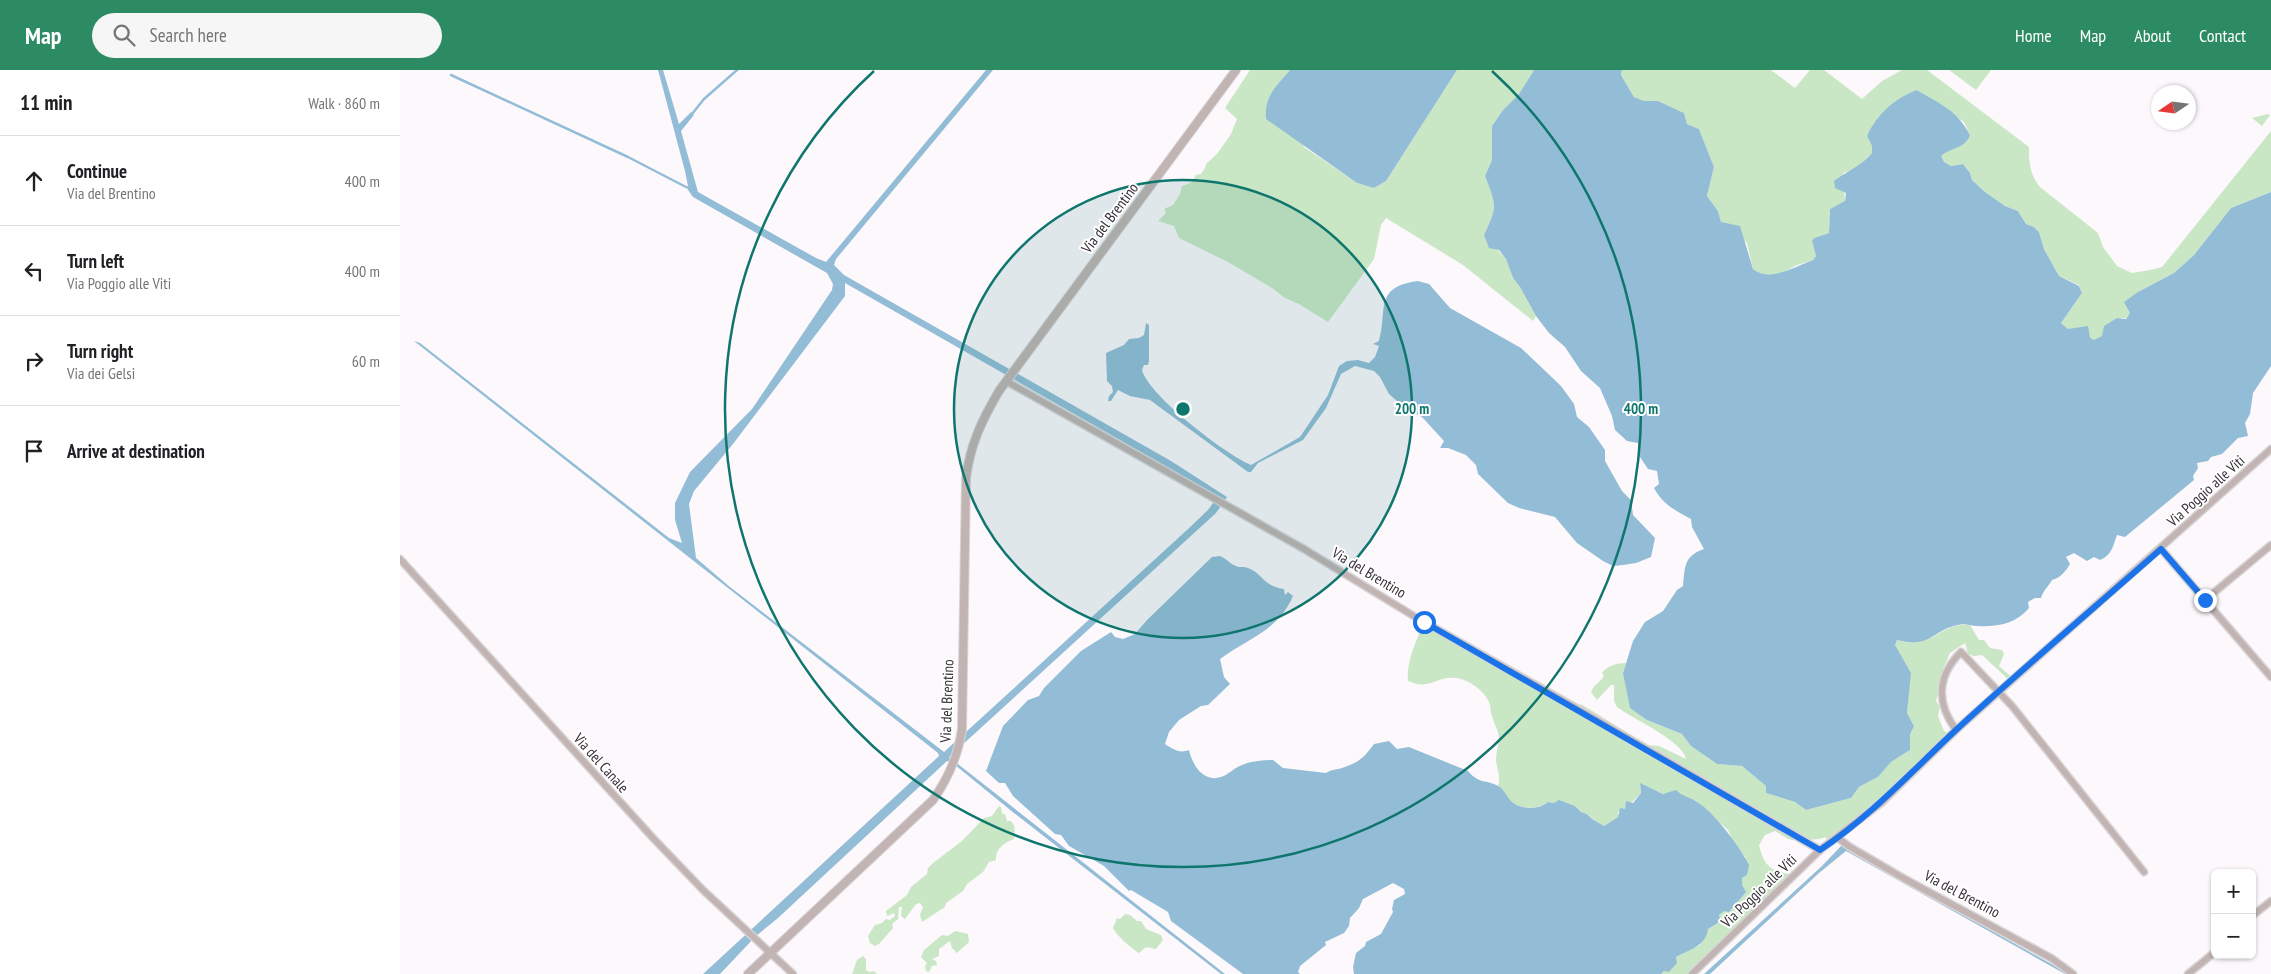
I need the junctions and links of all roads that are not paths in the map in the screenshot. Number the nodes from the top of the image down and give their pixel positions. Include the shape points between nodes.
1 (1236, 70) edge
2 (1007, 380) junction
3 (2271, 449) edge
4 (2271, 545) edge
5 (2161, 549) junction
6 (400, 559) edge
7 (2205, 600) junction
8 (2271, 677) edge
9 (2000, 692) junction
10 (1956, 730) junction
11 (1838, 838) junction
12 (1820, 850) junction
13 (2144, 872) dead end
14 (2271, 901) edge
15 (2255, 914) edge
16 (770, 953) junction
17 (2211, 955) edge
18 (748, 974) edge
19 (793, 974) edge
20 (1692, 974) edge
21 (2073, 974) edge
22 (2188, 974) edge

1 - 2 street, Via del Brentino
2 - 12 street, Via del Brentino
2 - 16 street, Via del Brentino via 981,422 969,454 962,728 952,768 934,800
3 - 5 street, Via Poggio alle Viti
4 - 7 street
5 - 7 street
5 - 9 street, Via Poggio alle Viti
6 - 16 street, Via del Canale via 652,838
7 - 8 street
9 - 10 street, Via Poggio alle Viti
9 - 10 street via 1961,652 1948,665 1943,683 1945,716
9 - 13 street
10 - 11 street, Via Poggio alle Viti via 1880,803
11 - 12 street, Via Poggio alle Viti
11 - 21 street, Via del Brentino via 1882,866 2051,958
12 - 20 street, Via Poggio alle Viti
14 - 15 street
16 - 18 street, Via del Brentino
16 - 19 street, Via del Canale
17 - 22 street

